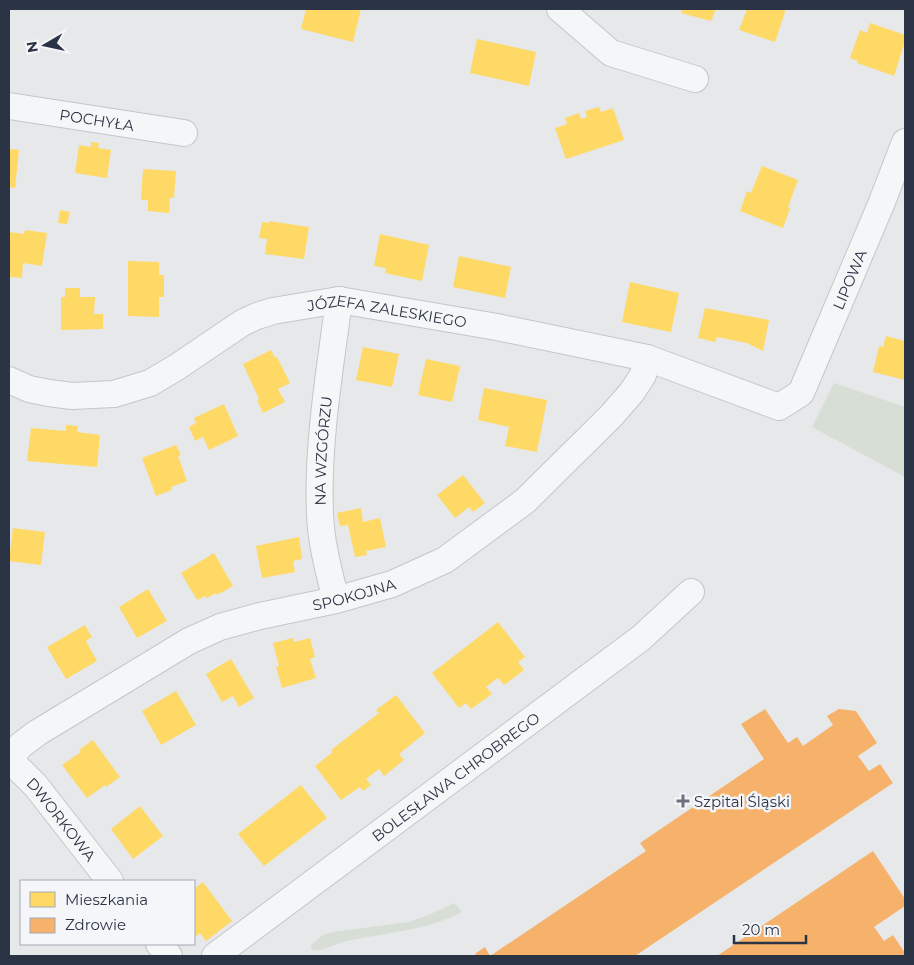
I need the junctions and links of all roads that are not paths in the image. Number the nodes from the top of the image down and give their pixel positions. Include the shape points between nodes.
1 (560, 9) edge
2 (695, 79) dead end
3 (9, 106) edge
4 (184, 133) dead end
5 (905, 142) edge
6 (339, 300) junction
7 (647, 358) junction
8 (9, 380) edge
9 (778, 407) joint
10 (691, 592) dead end
11 (336, 600) junction
12 (9, 759) edge
13 (109, 880) edge
14 (160, 945) edge
15 (169, 956) edge
16 (215, 956) edge

1 - 2 street via 611,53
3 - 4 street, POCHYŁA
5 - 9 street, LIPOWA via 801,393
6 - 7 street, JÓZEFA ZALESKIEGO via 497,327
6 - 8 street, JÓZEFA ZALESKIEGO via 256,316 150,383 114,394 79,396 49,393
6 - 11 street, NA WZGÓRZU via 320,483 324,546
7 - 9 street, JÓZEFA ZALESKIEGO
7 - 11 street, SPOKOJNA via 643,375 632,392 525,501 444,560 392,584
10 - 16 street, BOLESŁAWA CHROBREGO via 640,638
11 - 12 street, SPOKOJNA via 220,627 188,641 37,733
12 - 13 street, DWORKOWA via 36,786
14 - 15 street

